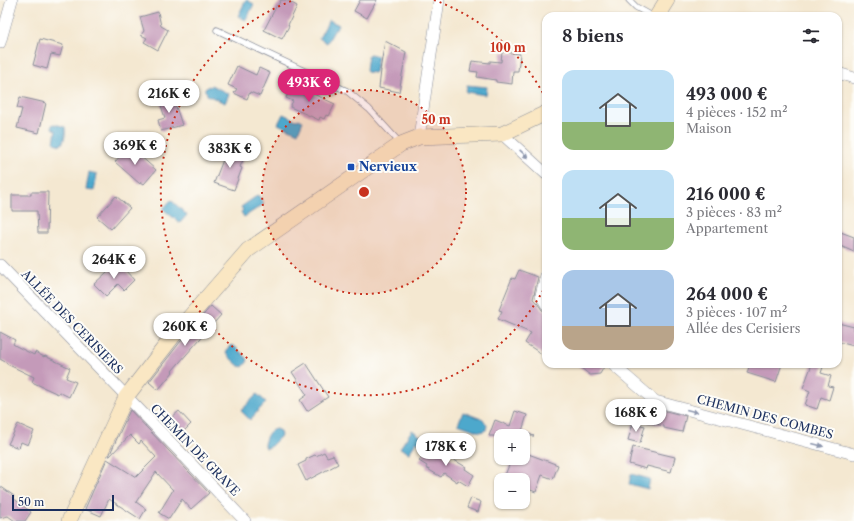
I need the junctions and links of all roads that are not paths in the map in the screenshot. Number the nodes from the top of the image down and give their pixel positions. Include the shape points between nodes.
1 (12, 0) edge
2 (439, 0) edge
3 (629, 0) edge
4 (667, 0) edge
5 (645, 12) edge
6 (660, 12) edge
7 (217, 30) dead end
8 (0, 43) edge
9 (842, 74) edge
10 (854, 78) edge
11 (542, 115) edge
12 (502, 134) junction
13 (419, 137) junction
14 (401, 144) junction
15 (542, 170) edge
16 (0, 265) edge
17 (617, 368) edge
18 (126, 397) junction
19 (854, 454) edge
20 (69, 521) edge
21 (244, 521) edge

1 - 8 street
2 - 13 street
3 - 5 lane
4 - 6 main road
7 - 14 lane via 347,91 369,109
9 - 10 street
11 - 12 main road
12 - 13 main road
12 -> 15 street
13 - 14 main road
14 - 18 main road via 248,250 174,335
16 - 18 street, ALLÉE DES CERISIERS
17 -> 19 street, CHEMIN DES COMBES via 654,401
18 - 20 main road
18 - 21 street, CHEMIN DE GRAVE

